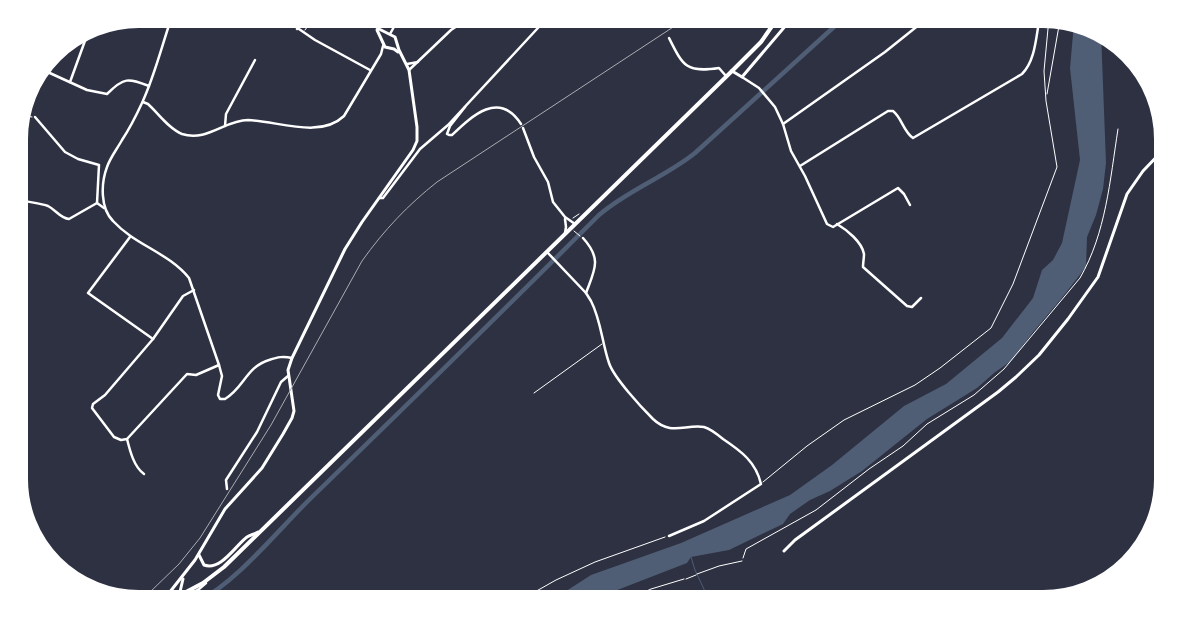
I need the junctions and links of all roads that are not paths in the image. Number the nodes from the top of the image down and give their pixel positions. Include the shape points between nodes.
1 (169, 25) edge
2 (292, 25) edge
3 (300, 25) edge
4 (396, 25) edge
5 (458, 25) edge
6 (541, 25) edge
7 (773, 25) edge
8 (786, 25) edge
9 (919, 25) edge
10 (1038, 25) edge
11 (376, 27) joint
12 (297, 29) junction
13 (394, 29) junction
14 (389, 34) junction
15 (86, 38) edge
16 (669, 38) dead end
17 (396, 39) junction
18 (383, 43) junction
19 (390, 48) junction
20 (381, 54) junction
21 (401, 55) junction
22 (255, 60) dead end
23 (419, 61) junction
24 (406, 64) junction
25 (370, 70) junction
26 (409, 70) junction
27 (732, 71) junction
28 (46, 72) edge
29 (726, 76) junction
30 (742, 77) junction
31 (70, 82) junction
32 (149, 86) junction
33 (142, 102) junction
34 (466, 105) junction
35 (35, 117) road end
36 (521, 124) dead end
37 (783, 124) junction
38 (226, 126) junction
39 (523, 128) dead end
40 (1157, 156) edge
41 (800, 166) junction
42 (379, 198) junction
43 (25, 202) edge
44 (97, 203) junction
45 (910, 205) dead end
46 (104, 208) junction
47 (565, 218) junction
48 (575, 224) junction
49 (837, 224) junction
50 (565, 233) junction
51 (130, 237) junction
52 (583, 238) road end
53 (548, 253) junction
54 (194, 290) junction
55 (586, 292) junction
56 (921, 298) dead end
57 (153, 339) junction
58 (604, 342) junction
59 (292, 358) junction
60 (219, 365) junction
61 (288, 378) junction
62 (534, 393) dead end
63 (127, 439) junction
64 (144, 474) dead end
65 (227, 489) dead end
66 (260, 532) junction
67 (668, 536) road end
68 (784, 551) dead end
69 (199, 554) junction
70 (742, 561) road end
71 (186, 574) junction
72 (209, 578) junction
73 (686, 579) road end
74 (170, 593) edge
75 (180, 593) edge
76 (184, 593) edge
77 (190, 593) edge

1 - 32 street
2 - 12 street
3 - 12 street
4 - 13 street
5 - 23 street
6 - 34 street
7 - 27 main road
8 - 30 main road
9 - 37 street
10 - 41 street via 1032,60 1022,74 913,138 898,115 893,110 888,111
11 - 14 main road
11 - 18 main road
12 - 25 street
13 - 14 street
13 - 17 street
14 - 17 main road
14 - 18 main road via 384,36
15 - 31 street
16 - 29 street via 685,66 719,68
17 - 19 main road via 395,46
17 - 21 main road
18 - 19 main road
18 - 20 street
19 - 20 street
19 - 21 main road
20 - 25 street
21 - 24 main road
22 - 38 street via 226,114
23 - 24 street
23 - 26 street
24 - 26 main road
25 - 38 street via 338,122 319,127 289,127 245,120
26 - 42 main road via 417,141
27 - 29 main road
27 - 30 main road
28 - 31 street
29 - 48 main road
30 - 37 street via 765,94
31 - 32 street via 107,94 122,82 132,80
32 - 33 street
33 - 38 street via 182,134 204,135
33 - 46 street via 107,166
34 - 36 street via 447,134 452,135 478,113 492,107 509,112
34 - 42 street via 420,149 384,198
35 - 44 street via 65,152 99,165
37 - 41 street via 791,151
39 - 47 street via 548,182 553,202
40 - 68 main road via 1127,194 1098,277 1051,342 1016,377
41 - 49 street via 827,224 833,227
42 - 59 main road via 345,249
43 - 44 street via 48,206 69,219
44 - 46 street
45 - 49 street via 898,188
46 - 51 street via 112,221
47 - 48 street
47 - 50 street
48 - 50 main road
49 - 56 street via 859,244 864,255 864,267 887,289 909,308
50 - 53 main road
51 - 54 street via 182,270
51 - 57 street via 88,293
52 - 55 street via 596,261
53 - 55 street
53 - 66 main road
54 - 57 street via 183,296
54 - 60 street
55 - 58 street via 593,304
57 - 63 street via 92,406 114,437
58 - 62 lane
58 - 67 street via 613,372 652,418 673,429 710,429 748,458 757,470 761,484 704,521
59 - 60 street via 282,356 261,362 232,394 223,399 218,395 222,376
59 - 61 main road
60 - 63 street via 196,375 187,374
61 - 65 street via 282,382 258,432 226,480
61 - 69 main road via 294,405 292,418 262,468 218,518
63 - 64 street via 130,453
66 - 69 main road via 248,537 214,566 204,566
66 - 72 main road
69 - 71 main road
70 - 73 lane
71 - 74 main road
71 - 75 main road
72 - 76 main road
72 - 77 street

